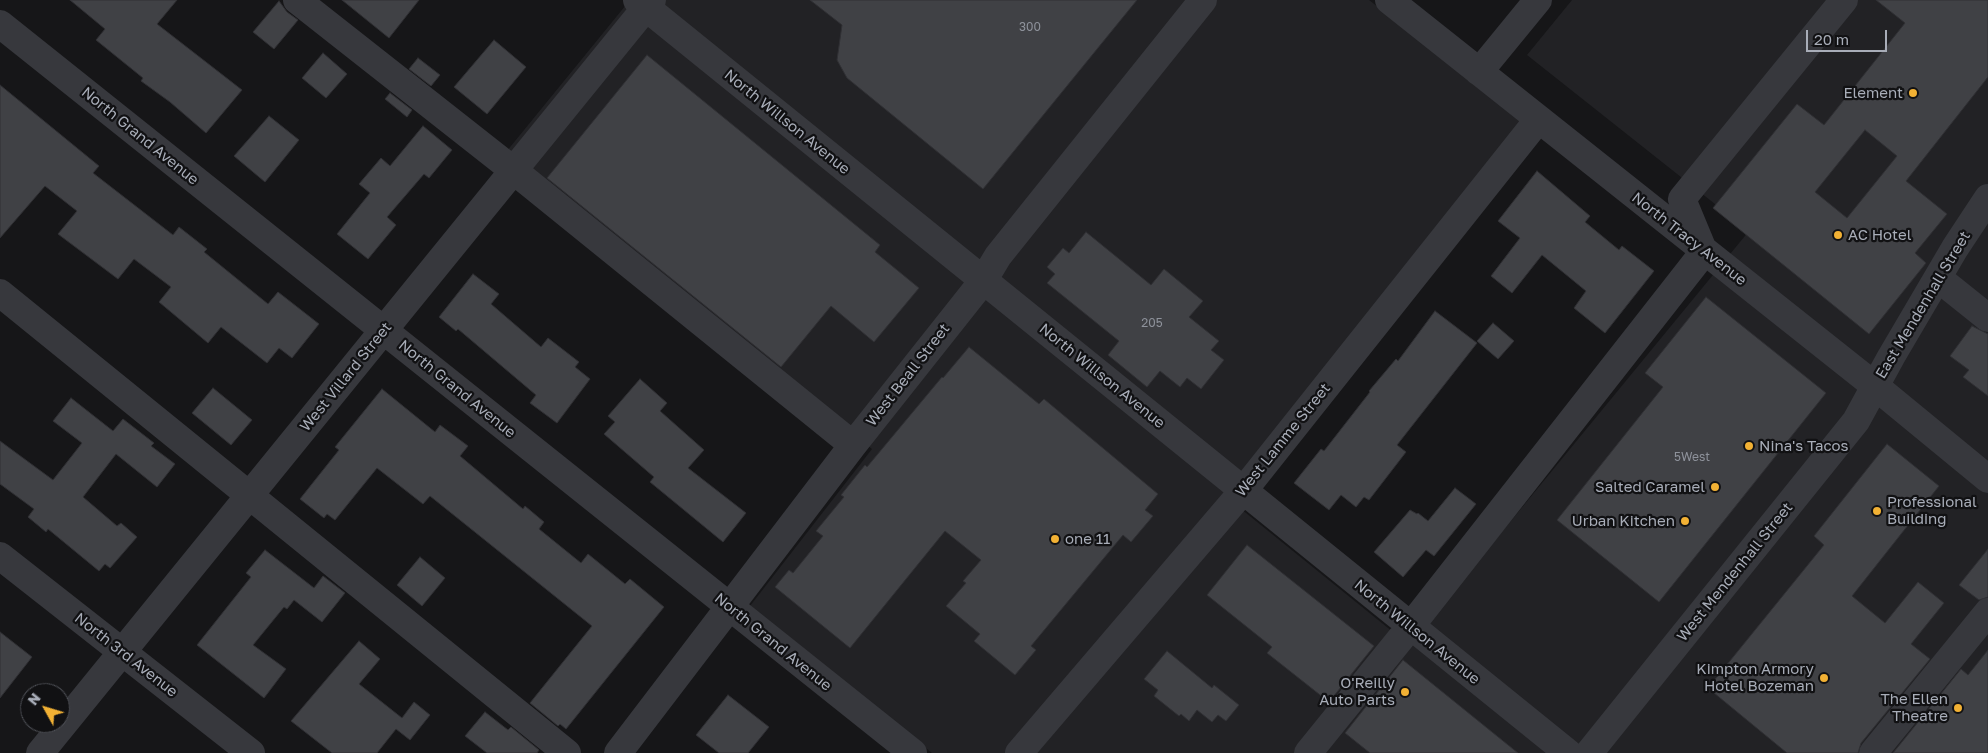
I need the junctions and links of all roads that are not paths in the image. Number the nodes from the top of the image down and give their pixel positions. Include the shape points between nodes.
1 (297, 0) edge
2 (1203, 0) edge
3 (1389, 0) edge
4 (1538, 0) edge
5 (1844, 0) edge
6 (645, 2) edge
7 (0, 24) edge
8 (1479, 72) junction
9 (1538, 120) junction
10 (513, 170) junction
11 (1988, 198) edge
12 (1988, 225) edge
13 (1955, 248) junction
14 (1704, 252) junction
15 (1938, 278) junction
16 (983, 281) junction
17 (0, 293) edge
18 (1988, 318) edge
19 (384, 330) junction
20 (1875, 386) junction
21 (852, 445) junction
22 (1988, 479) edge
23 (1243, 491) junction
24 (249, 496) junction
25 (0, 556) edge
26 (730, 606) junction
27 (1988, 612) edge
28 (1410, 627) junction
29 (122, 652) junction
30 (40, 753) edge
31 (251, 753) edge
32 (567, 753) edge
33 (618, 753) edge
34 (913, 753) edge
35 (1019, 753) edge
36 (1308, 753) edge
37 (1568, 753) edge
38 (1589, 753) edge
39 (1873, 753) edge

1 - 10 street
2 - 16 street, West Beall Street via 998,256
3 - 8 street, North Tracy Avenue
4 - 8 street
5 - 14 street via 1682,199
6 - 10 street, West Villard Street
6 - 16 street, North Willson Avenue
7 - 19 street, North Grand Avenue
8 - 9 street, North Tracy Avenue
9 - 14 street, North Tracy Avenue
9 - 23 street, West Lamme Street
10 - 19 street, West Villard Street
10 - 21 street
11 - 13 street, East Mendenhall Street
12 - 13 street
13 - 15 street, East Mendenhall Street
14 - 20 street, North Tracy Avenue
14 - 28 street
15 - 18 street
15 - 20 street, East Mendenhall Street
16 - 21 street, West Beall Street
16 - 23 street, North Willson Avenue
17 - 24 street
19 - 24 street, West Villard Street
19 - 26 street, North Grand Avenue
20 - 22 street, North Tracy Avenue
20 - 38 street, West Mendenhall Street via 1856,421
21 - 26 street, West Beall Street
23 - 28 street, North Willson Avenue
23 - 35 street, West Lamme Street
24 - 29 street, West Villard Street
24 - 32 street
25 - 29 street, North 3rd Avenue
26 - 33 street, West Beall Street
26 - 34 street, North Grand Avenue
27 - 39 street
28 - 36 street
28 - 37 street, North Willson Avenue
29 - 30 street, West Villard Street
29 - 31 street, North 3rd Avenue

